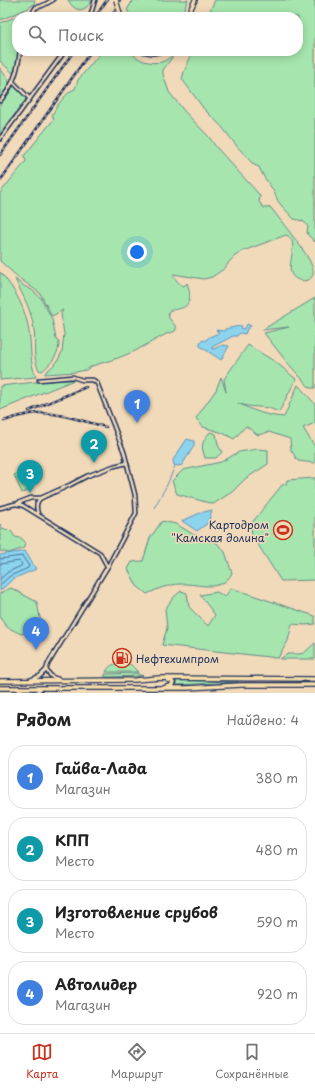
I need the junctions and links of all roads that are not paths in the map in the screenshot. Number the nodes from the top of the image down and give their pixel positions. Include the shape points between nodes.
1 (53, 0) edge
2 (95, 0) edge
3 (116, 0) edge
4 (195, 0) edge
5 (33, 12) edge
6 (91, 12) edge
7 (119, 12) edge
8 (189, 12) edge
9 (19, 56) edge
10 (60, 56) edge
11 (13, 82) junction
12 (30, 99) junction
13 (0, 101) edge
14 (0, 140) edge
15 (40, 380) dead end
16 (127, 463) junction
17 (42, 497) junction
18 (18, 503) junction
19 (0, 508) edge
20 (39, 515) junction
21 (108, 566) junction
22 (46, 670) junction
23 (160, 678) junction
24 (315, 679) edge
25 (20, 680) junction
26 (0, 681) edge
27 (68, 681) junction
28 (315, 685) edge
29 (0, 688) edge
30 (7, 688) junction
31 (42, 688) junction
32 (159, 688) junction
33 (24, 693) edge
34 (36, 693) edge

1 - 5 street via 40,8 36,7
2 - 6 street
3 - 7 main road, bridge
4 - 8 main road
9 - 11 street
10 - 12 street
11 - 12 street
11 - 13 street
12 - 14 street
15 - 16 street via 73,377 95,381
16 - 17 street via 88,476
16 - 21 street via 135,495 136,513
17 - 18 street
17 - 20 street via 37,504
18 - 19 street
18 - 20 street
20 - 21 street via 100,553
21 - 22 street
22 - 25 street via 35,678
22 - 27 street via 52,677
23 - 24 main road
23 - 27 main road
23 - 32 main road via 173,683 171,686
25 - 26 main road
25 - 27 main road
28 - 32 main road
29 - 30 main road
30 - 31 main road
30 - 33 street via 19,689
31 - 32 main road
31 - 34 street

